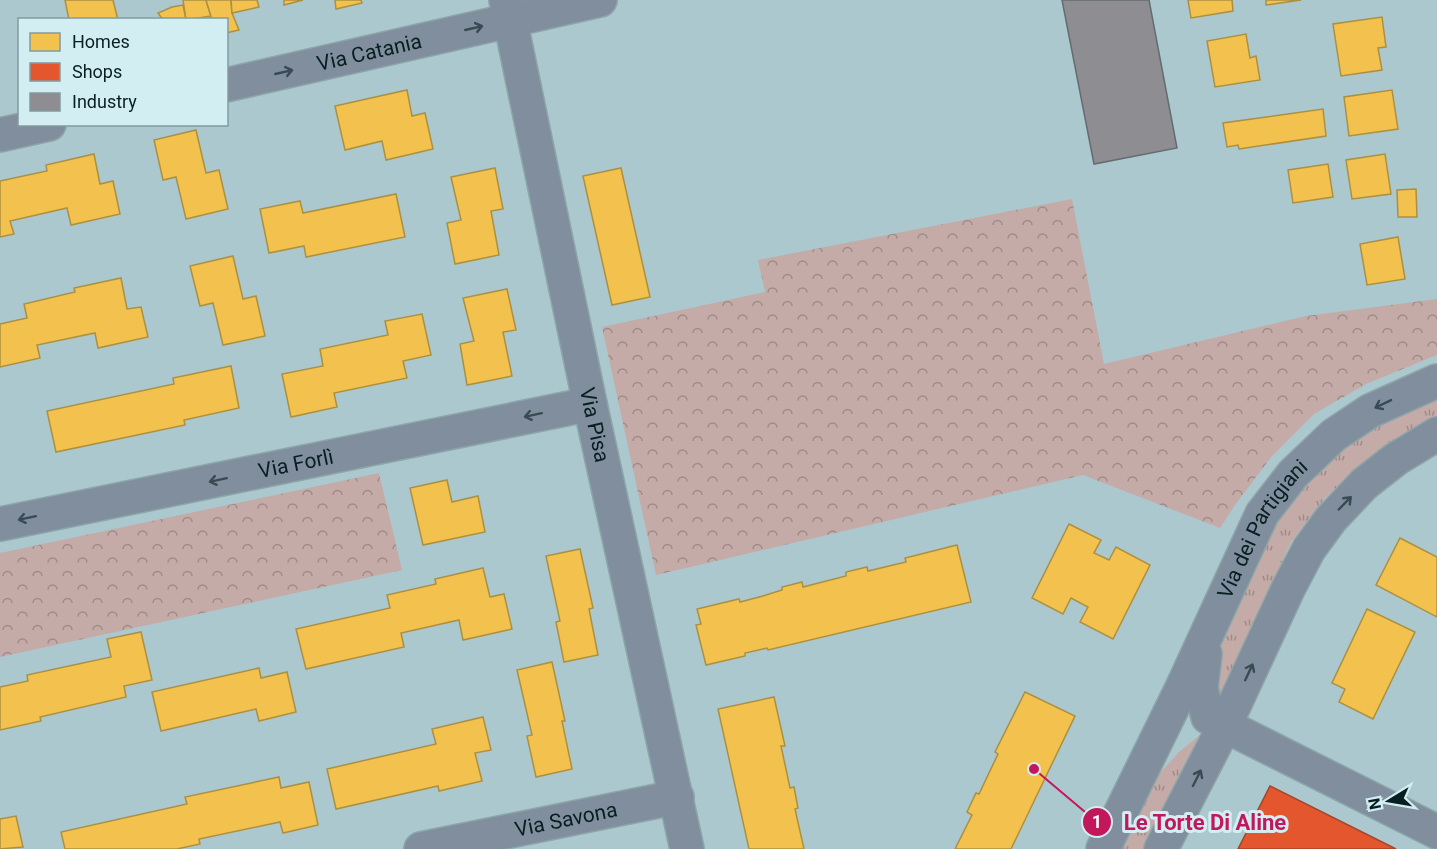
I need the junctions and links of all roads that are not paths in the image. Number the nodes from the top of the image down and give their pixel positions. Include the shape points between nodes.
1 (600, 0) edge
2 (509, 10) edge
3 (228, 84) edge
4 (40, 126) edge
5 (0, 135) edge
6 (1437, 381) edge
7 (590, 404) junction
8 (1437, 434) edge
9 (0, 524) edge
10 (1209, 631) junction
11 (1217, 721) junction
12 (1158, 738) junction
13 (676, 797) junction
14 (1437, 832) edge
15 (421, 849) edge
16 (687, 849) edge
17 (1103, 849) edge
18 (1161, 849) edge

1 - 2 street, Via Catania
3 -> 2 street, Via Catania
2 - 7 street, Via Pisa
4 - 5 street
6 -> 10 street, Via dei Partigiani via 1370,411 1334,435 1293,474 1262,514
7 -> 9 street, Via Forlì
7 - 13 street, Via Pisa
11 -> 8 street via 1309,549 1331,519 1364,484
10 - 11 street via 1201,688
10 - 12 street, Via dei Partigiani
11 - 12 street
11 - 14 street
18 -> 11 street
12 - 17 street, Via dei Partigiani
13 - 15 street, Via Savona
13 - 16 street, Via Pisa

